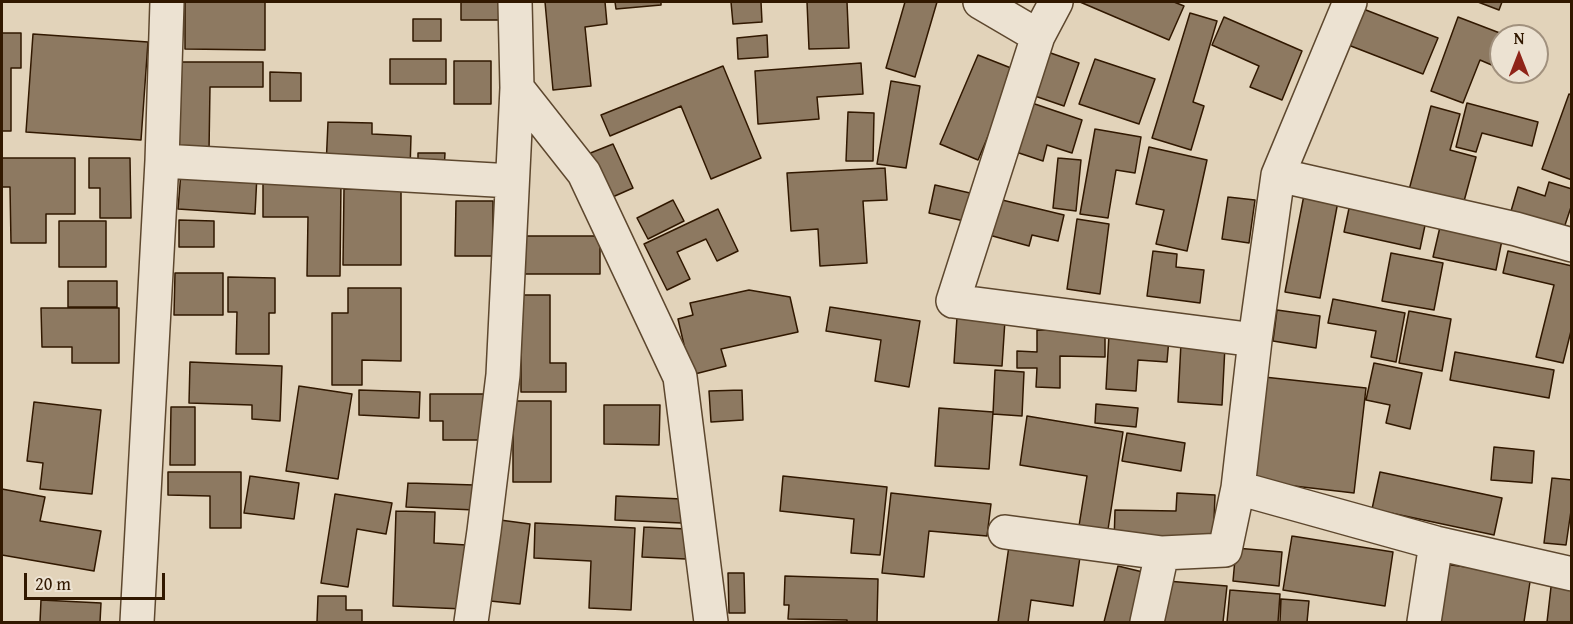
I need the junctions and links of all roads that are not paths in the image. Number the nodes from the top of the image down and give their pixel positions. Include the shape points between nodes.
1 (168, 2) edge
2 (515, 2) edge
3 (980, 2) edge
4 (1056, 2) edge
5 (1350, 2) edge
6 (1038, 36) junction
7 (517, 88) junction
8 (162, 161) junction
9 (1278, 175) junction
10 (512, 181) junction
11 (1572, 245) edge
12 (1255, 340) junction
13 (1238, 488) junction
14 (1005, 532) dead end
15 (1436, 543) junction
16 (1162, 553) junction
17 (1572, 574) edge
18 (137, 622) edge
19 (471, 622) edge
20 (711, 622) edge
21 (1147, 622) edge
22 (1424, 622) edge

1 - 8 street
2 - 7 street
3 - 6 street
4 - 6 street
5 - 9 street
6 - 12 street via 953,301
7 - 10 street
7 - 20 street via 584,173 680,376
8 - 10 street
8 - 18 street
9 - 11 street
9 - 12 street
10 - 19 street via 503,375
12 - 13 street
13 - 15 street
13 - 16 street via 1226,550
14 - 16 street
15 - 17 street
15 - 22 street
16 - 21 street

